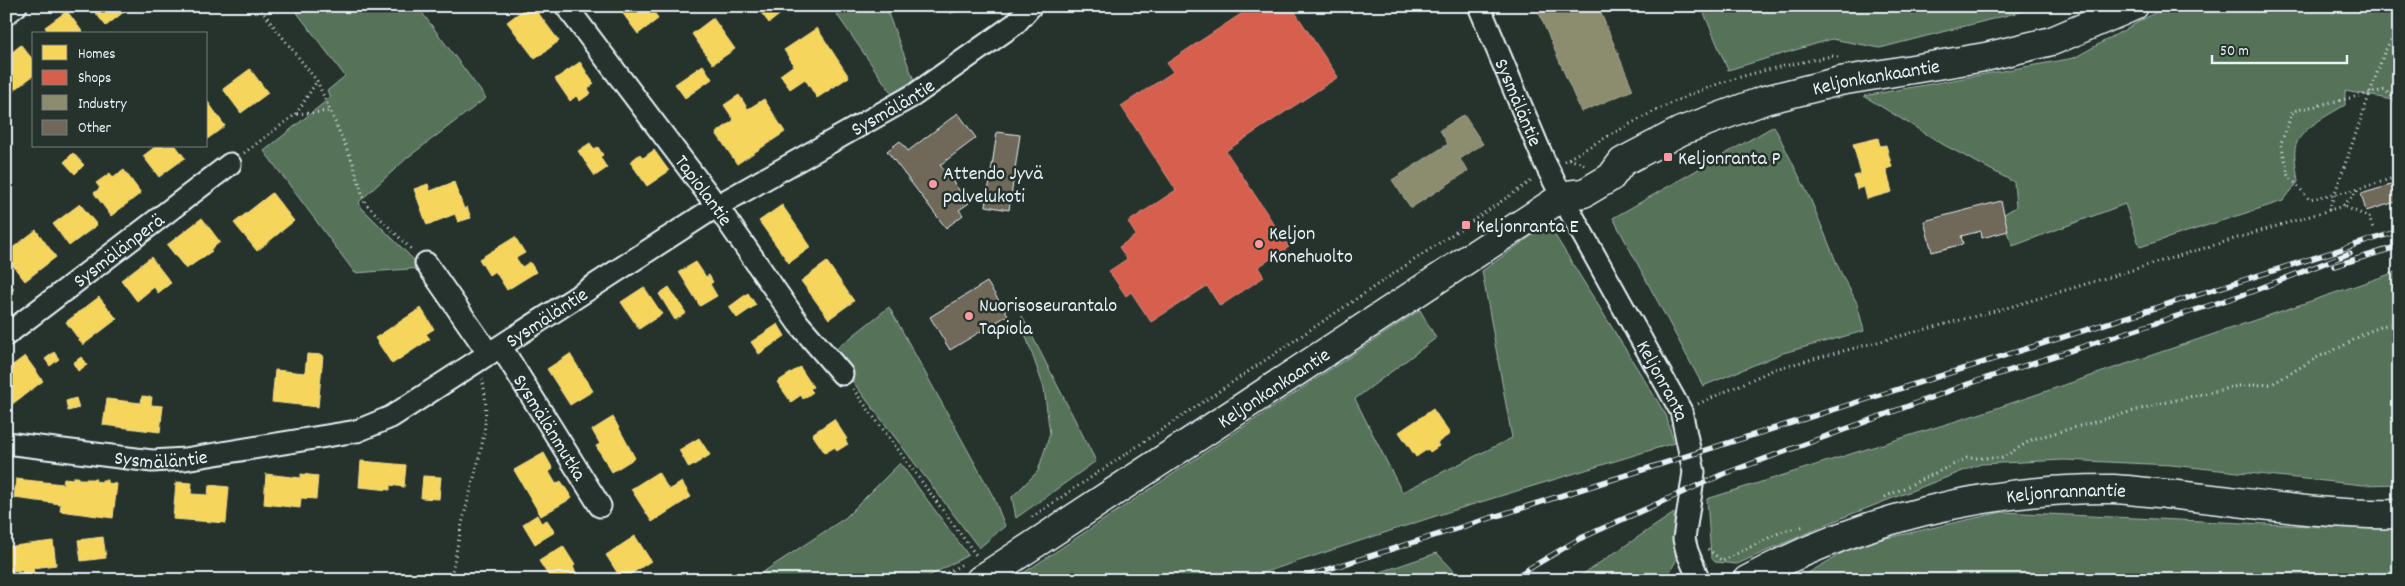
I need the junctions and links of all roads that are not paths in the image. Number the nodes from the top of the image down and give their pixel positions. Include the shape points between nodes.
1 (16, 6) edge
2 (566, 6) edge
3 (1031, 6) edge
4 (1478, 6) edge
5 (2134, 6) edge
6 (6, 14) edge
7 (230, 164) road end
8 (1564, 196) junction
9 (717, 206) junction
10 (426, 263) road end
11 (6, 335) edge
12 (489, 354) junction
13 (842, 374) road end
14 (6, 444) edge
15 (600, 506) dead end
16 (2399, 514) edge
17 (978, 567) edge
18 (1699, 580) edge
19 (1747, 580) edge

1 - 6 street
2 - 9 street, Tapiolantie
3 - 9 street, Sysmäläntie via 1014,24 914,95
4 - 8 street, Sysmäläntie via 1545,162
5 - 8 main road, Keljonkankaantie via 2052,41 1985,57 1840,81 1765,100 1680,131 1622,162 1612,177 1584,193
7 - 11 street, Sysmälänperä
8 - 17 main road, Keljonkankaantie
8 - 18 street, Keljonranta via 1681,411 1694,472 1684,540
9 - 12 street, Sysmäläntie
9 - 13 street, Tapiolantie via 798,323
10 - 12 street, Sysmälänmutka
12 - 14 street, Sysmäläntie via 391,417 357,430 177,460
12 - 15 street, Sysmälänmutka
16 - 19 main road, Keljonrannantie via 2339,512 2114,489 2017,495 1956,504 1890,520 1814,547

